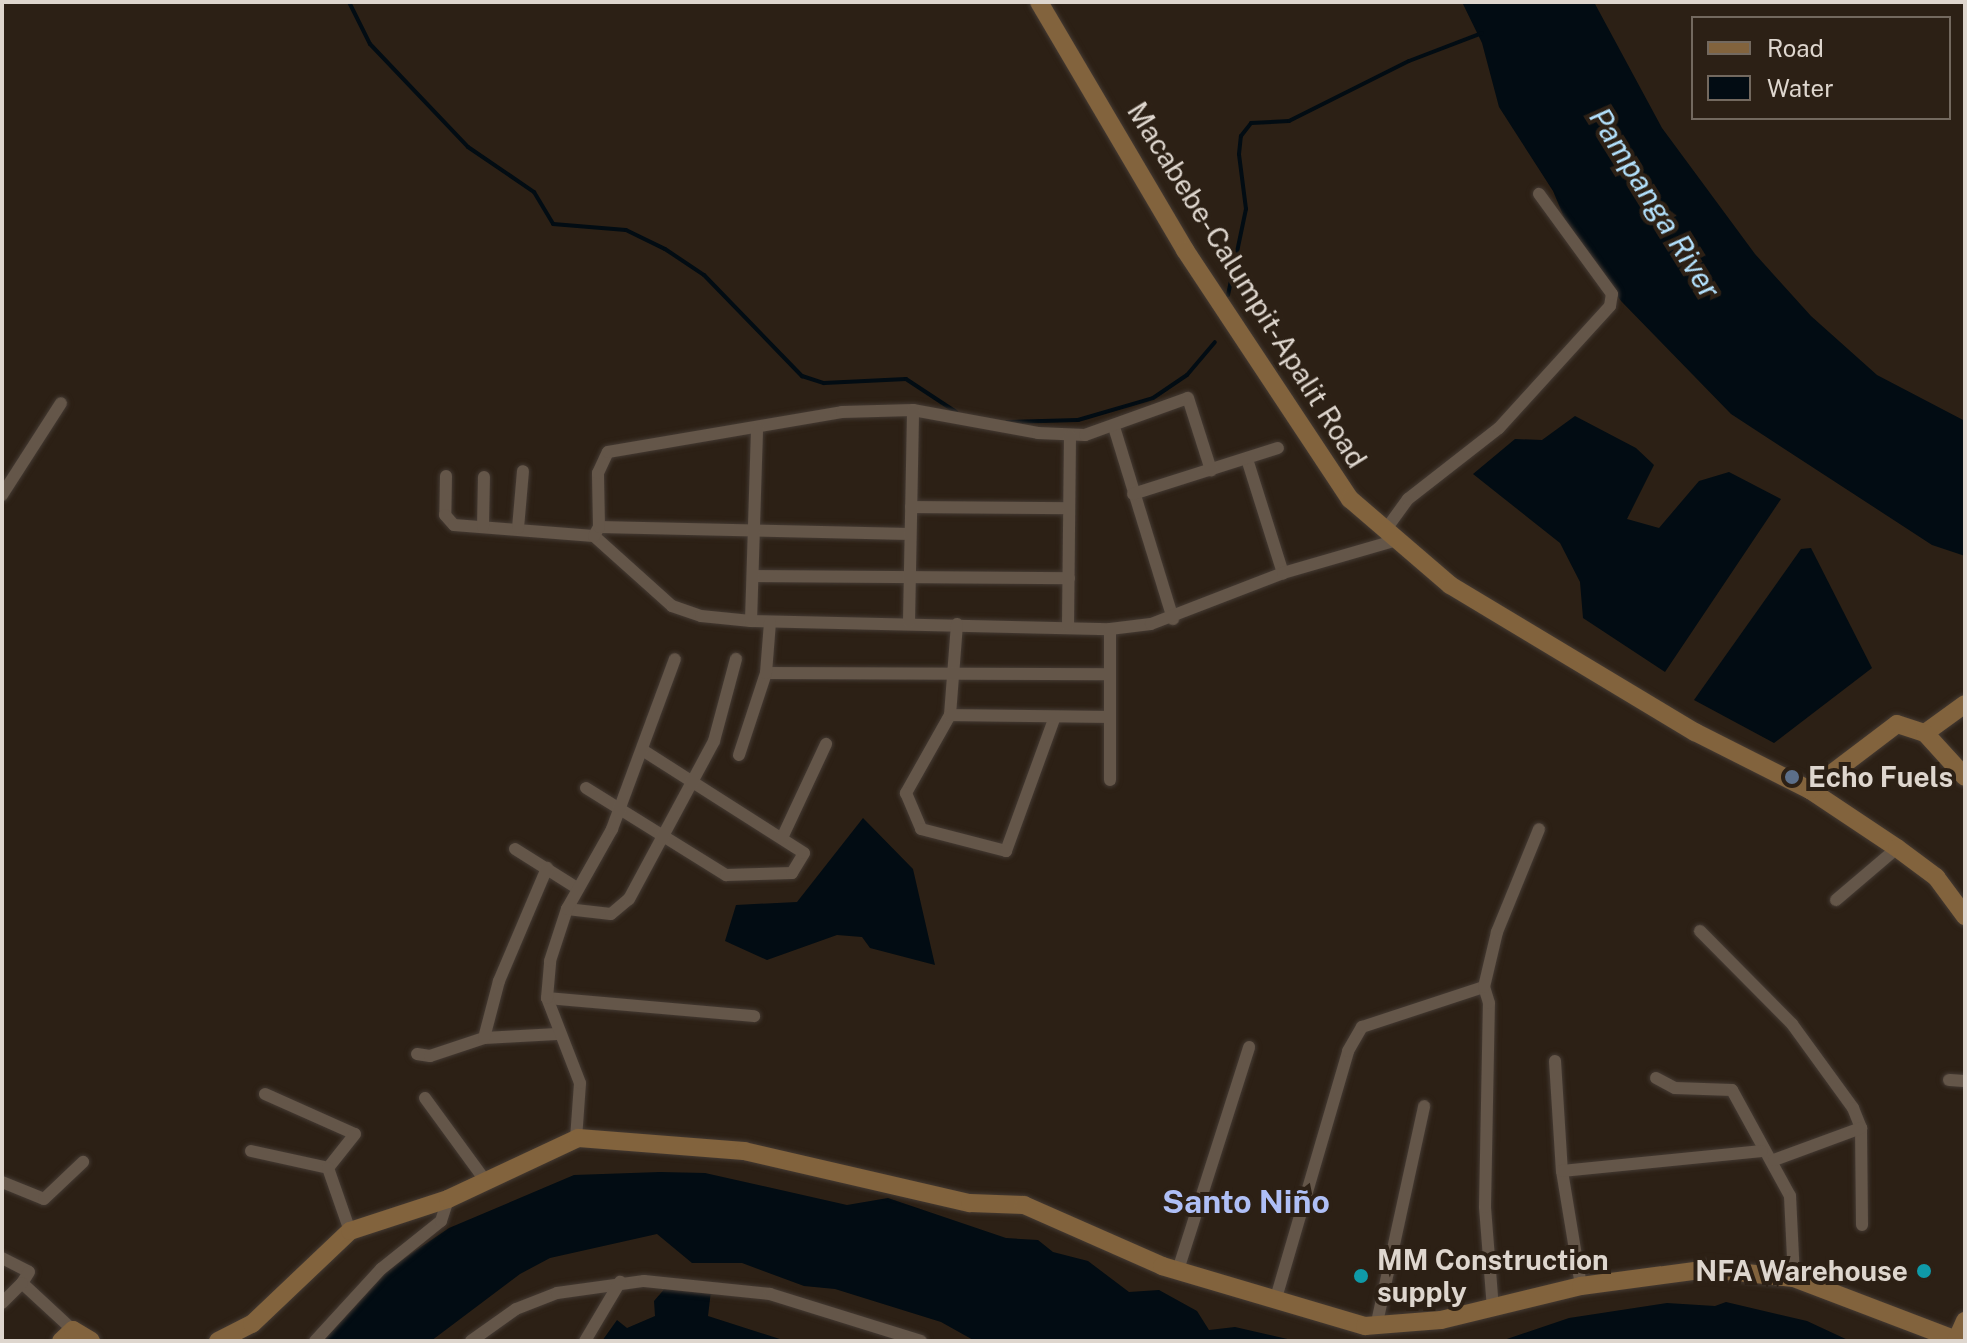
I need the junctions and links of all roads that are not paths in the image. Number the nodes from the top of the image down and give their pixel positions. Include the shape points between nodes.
1 (1039, 2) edge
2 (1539, 194) dead end
3 (61, 403) dead end
4 (913, 410) junction
5 (1114, 427) junction
6 (757, 428) junction
7 (1070, 436) junction
8 (1278, 448) dead end
9 (1247, 459) junction
10 (1211, 470) junction
11 (523, 471) dead end
12 (446, 476) dead end
13 (484, 477) dead end
14 (1133, 494) junction
15 (2, 495) edge
16 (911, 507) junction
17 (1069, 508) junction
18 (483, 527) junction
19 (518, 528) junction
20 (597, 532) junction
21 (754, 533) junction
22 (910, 534) junction
23 (1389, 536) junction
24 (1283, 573) junction
25 (909, 575) junction
26 (754, 576) junction
27 (1069, 578) junction
28 (1173, 619) junction
29 (751, 621) junction
30 (770, 622) junction
31 (909, 622) junction
32 (957, 624) junction
33 (1068, 626) junction
34 (1110, 629) junction
35 (675, 659) dead end
36 (736, 659) dead end
37 (766, 673) junction
38 (1107, 674) junction
39 (956, 675) junction
40 (1965, 704) edge
41 (950, 715) junction
42 (1108, 717) junction
43 (1054, 719) junction
44 (1925, 733) junction
45 (826, 744) dead end
46 (644, 751) junction
47 (739, 755) dead end
48 (1965, 777) edge
49 (1110, 780) dead end
50 (694, 781) junction
51 (586, 788) dead end
52 (1810, 790) junction
53 (619, 807) junction
54 (1539, 829) dead end
55 (666, 838) junction
56 (782, 838) junction
57 (1897, 848) junction
58 (515, 849) dead end
59 (547, 868) junction
60 (577, 888) junction
61 (1836, 900) dead end
62 (567, 909) junction
63 (1965, 916) edge
64 (1700, 931) dead end
65 (1484, 987) junction
66 (547, 998) junction
67 (754, 1016) dead end
68 (557, 1034) junction
69 (484, 1038) junction
70 (1249, 1047) dead end
71 (417, 1054) dead end
72 (1555, 1061) dead end
73 (1656, 1078) dead end
74 (1949, 1080) dead end
75 (1965, 1081) edge
76 (265, 1094) dead end
77 (425, 1098) dead end
78 (1424, 1106) dead end
79 (1861, 1128) junction
80 (576, 1139) junction
81 (251, 1151) dead end
82 (1762, 1151) junction
83 (1774, 1160) junction
84 (83, 1162) dead end
85 (328, 1168) junction
86 (1562, 1171) junction
87 (2, 1182) edge
88 (487, 1183) junction
89 (448, 1199) junction
90 (1862, 1225) dead end
91 (350, 1231) junction
92 (2, 1258) edge
93 (1178, 1270) junction
94 (1794, 1278) junction
95 (620, 1282) junction
96 (22, 1283) junction
97 (1581, 1286) junction
98 (1276, 1298) junction
99 (2, 1303) edge
100 (1493, 1309) junction
101 (1965, 1321) edge
102 (1376, 1327) junction
103 (67, 1336) edge
104 (91, 1341) edge
105 (218, 1341) edge
106 (315, 1341) edge
107 (471, 1341) edge
108 (585, 1341) edge
109 (921, 1341) edge
110 (1956, 1341) edge

1 - 23 main road, Macabebe-Calumpit-Apalit Road via 1269,381 1350,499
2 - 23 street via 1612,294 1610,306 1499,428 1408,499
3 - 15 street
4 - 6 street via 842,412
4 - 7 street
4 - 16 street
5 - 7 street
5 - 10 street via 1188,398
5 - 14 street
6 - 20 street via 608,452 598,473
6 - 21 street
7 - 17 street
8 - 9 street
9 - 10 street
9 - 24 street
10 - 14 street
11 - 19 street
12 - 18 street via 448,522
13 - 18 street
14 - 28 street
16 - 17 street
16 - 22 street
17 - 27 street
18 - 19 street
19 - 20 street
20 - 21 street
20 - 29 street via 672,606 701,616
21 - 22 street
21 - 26 street
22 - 25 street
23 - 24 street
23 - 52 main road, Macabebe-Calumpit-Apalit Road via 1450,585 1682,725
24 - 28 street
25 - 26 street
25 - 27 street
25 - 31 street
26 - 29 street
27 - 33 street
28 - 34 street
29 - 30 street
30 - 31 street
30 - 37 street
31 - 32 street
32 - 33 street
32 - 39 street
33 - 34 street
34 - 38 street
35 - 46 street
36 - 50 street via 718,729
37 - 39 street
37 - 47 street
38 - 39 street
38 - 42 street
39 - 41 street
40 - 44 main road
41 - 43 street
41 - 43 street via 906,793 907,804 921,829 999,852 1010,846
42 - 43 street
42 - 49 street
44 - 48 main road
44 - 52 main road via 1897,724 1861,746
45 - 56 street
46 - 50 street
46 - 53 street
50 - 55 street
50 - 56 street
51 - 53 street
52 - 57 main road, Macabebe-Calumpit-Apalit Road
53 - 55 street
53 - 60 street via 605,844
54 - 65 street via 1497,932
55 - 56 street via 720,872 738,877 792,873 804,853
55 - 62 street via 629,899 611,914
57 - 61 street
57 - 63 main road, Macabebe-Calumpit-Apalit Road via 1936,877
58 - 59 street
59 - 60 street
59 - 69 street via 499,981
60 - 62 street
62 - 66 street via 555,937
64 - 79 street via 1792,1024 1836,1080
65 - 98 street via 1362,1027 1348,1051
65 - 100 street via 1489,1003 1485,1207
66 - 67 street
66 - 68 street
68 - 69 street
68 - 80 street via 580,1083
69 - 71 street via 430,1056
70 - 93 street
72 - 86 street
73 - 82 street via 1675,1088 1732,1090
74 - 75 street
76 - 85 street via 355,1134
77 - 88 street
78 - 102 street
79 - 83 street
79 - 90 street
80 - 88 main road
80 - 93 main road via 671,1141 744,1151 970,1203 1024,1205
81 - 85 street
82 - 83 street
82 - 86 street
83 - 94 street via 1793,1211
84 - 87 street via 44,1199
85 - 91 street
86 - 97 street
88 - 89 main road
89 - 91 main road
89 - 106 street via 441,1221 381,1269
91 - 105 main road via 252,1324
92 - 96 street via 29,1272
93 - 98 main road
94 - 97 main road via 1708,1269
94 - 110 main road
95 - 107 street via 578,1287 516,1309
95 - 108 street
95 - 109 street via 770,1294
96 - 99 street
96 - 103 street
97 - 100 main road
98 - 102 main road
100 - 102 main road
101 - 110 main road
103 - 104 main road

